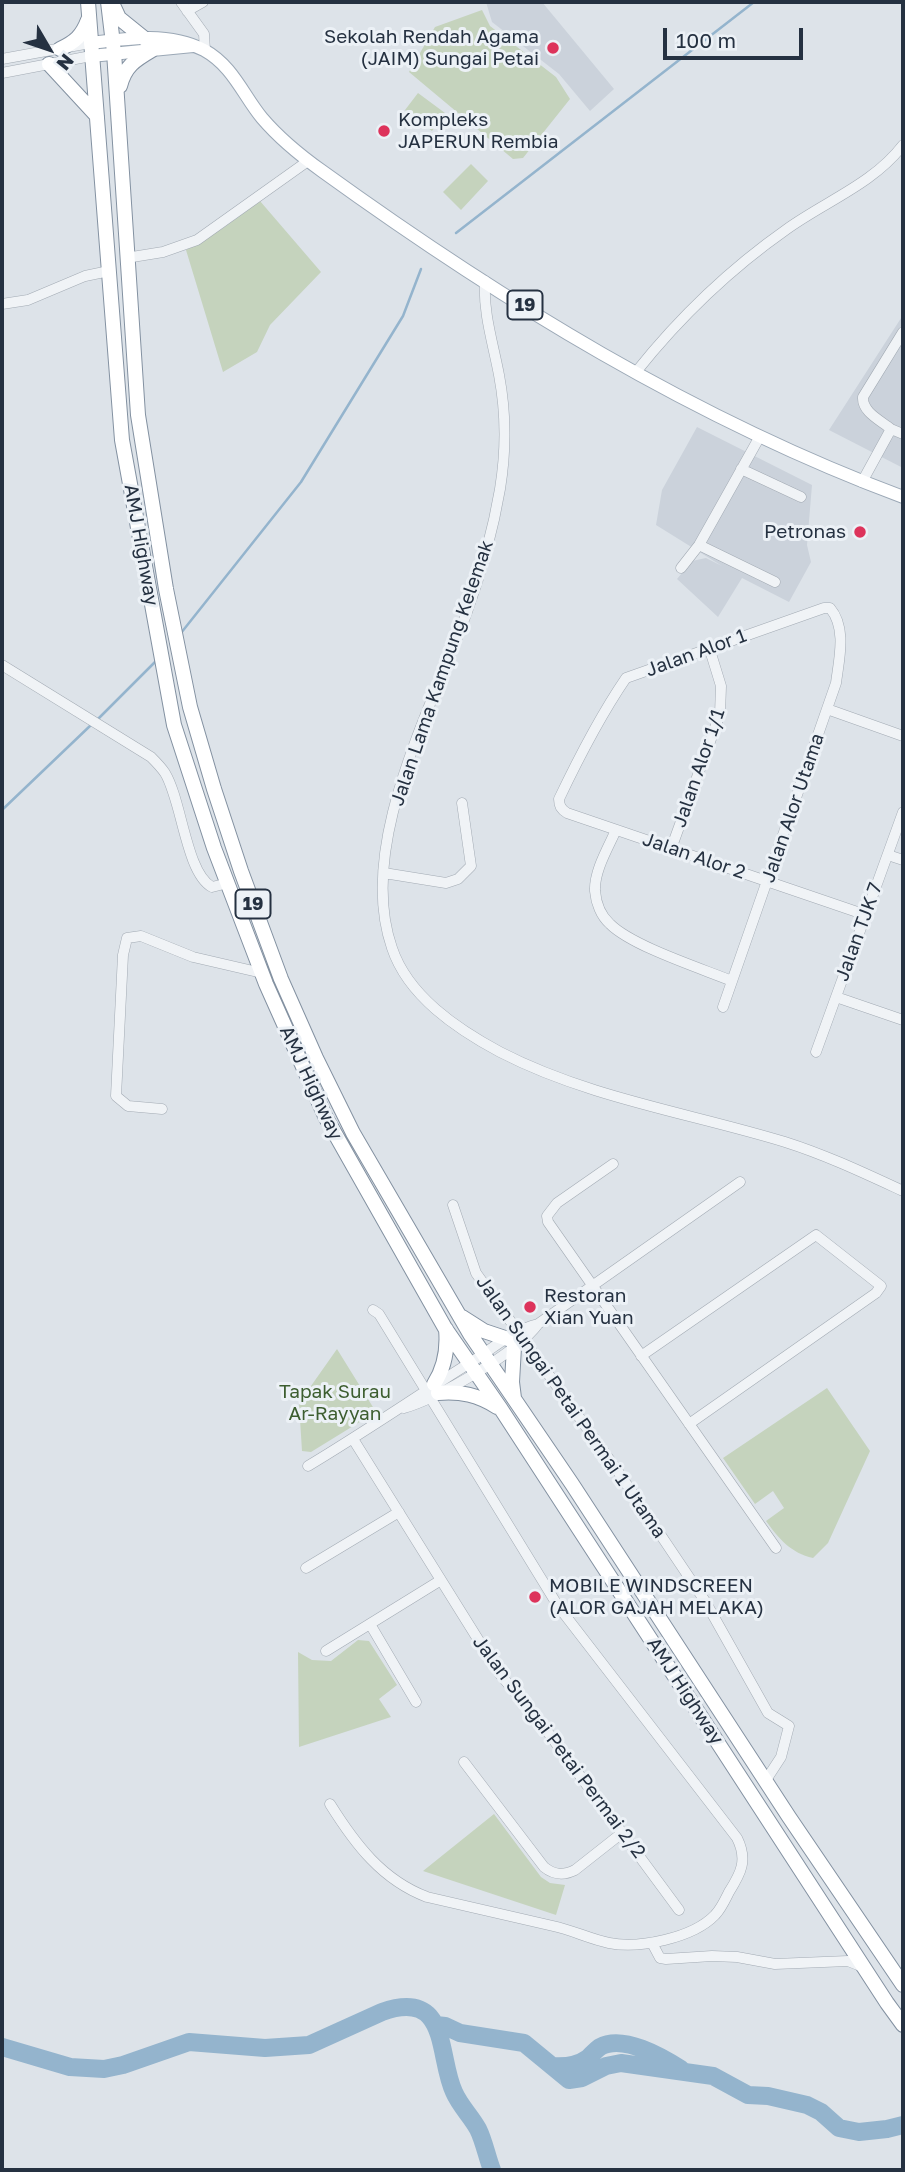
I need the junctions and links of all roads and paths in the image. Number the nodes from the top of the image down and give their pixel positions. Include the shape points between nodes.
1 (110, 2) edge
2 (203, 2) edge
3 (184, 6) edge
4 (88, 9) edge
5 (149, 44) junction
6 (113, 46) junction
7 (199, 48) junction
8 (60, 49) junction
9 (91, 49) junction
10 (2, 59) edge
11 (49, 64) junction
12 (2, 73) edge
13 (117, 106) junction
14 (97, 116) junction
15 (903, 145) edge
16 (308, 161) junction
17 (127, 258) junction
18 (109, 271) junction
19 (485, 281) junction
20 (2, 304) edge
21 (903, 332) edge
22 (636, 372) junction
23 (891, 429) junction
24 (903, 434) edge
25 (759, 438) junction
26 (741, 469) junction
27 (862, 482) junction
28 (801, 497) dead end
29 (903, 497) edge
30 (699, 545) junction
31 (681, 568) dead end
32 (775, 582) dead end
33 (830, 608) joint
34 (709, 647) junction
35 (2, 665) edge
36 (827, 709) junction
37 (903, 736) edge
38 (462, 803) dead end
39 (562, 810) joint
40 (903, 812) edge
41 (616, 830) junction
42 (671, 849) junction
43 (888, 855) junction
44 (903, 860) edge
45 (384, 873) junction
46 (767, 881) junction
47 (228, 883) junction
48 (866, 915) junction
49 (262, 973) junction
50 (732, 981) junction
51 (836, 998) junction
52 (723, 1007) dead end
53 (903, 1020) edge
54 (816, 1052) dead end
55 (162, 1109) dead end
56 (613, 1164) dead end
57 (740, 1182) dead end
58 (903, 1191) edge
59 (453, 1205) dead end
60 (592, 1286) junction
61 (373, 1310) dead end
62 (458, 1315) junction
63 (445, 1328) junction
64 (516, 1340) junction
65 (641, 1356) junction
66 (487, 1359) junction
67 (472, 1368) junction
68 (431, 1392) junction
69 (515, 1399) junction
70 (502, 1409) junction
71 (689, 1424) junction
72 (353, 1439) junction
73 (308, 1466) dead end
74 (399, 1513) junction
75 (776, 1548) dead end
76 (306, 1568) dead end
77 (441, 1580) junction
78 (370, 1624) junction
79 (326, 1651) dead end
80 (416, 1702) dead end
81 (464, 1762) dead end
82 (766, 1780) junction
83 (330, 1804) dead end
84 (622, 1833) junction
85 (680, 1910) dead end
86 (652, 1943) junction
87 (864, 1967) junction
88 (903, 1985) edge
89 (903, 2025) edge

1 - 5 highway via 119,18
1 - 6 highway, AMJ Highway / 19
2 - 3 street
3 - 7 street via 204,34
4 - 8 highway via 82,35
4 - 9 highway, AMJ Highway / 19
5 - 6 main road, 19
5 - 7 main road, 19 via 175,39
5 - 13 highway via 124,71
6 - 9 main road, 19
6 - 13 highway, AMJ Highway / 19
7 - 16 main road, 19 via 236,78 263,119
8 - 9 street
8 - 10 street
9 - 11 street
9 - 14 highway, AMJ Highway / 19
11 - 12 street
11 - 14 highway
13 - 17 highway, AMJ Highway / 19
14 - 18 highway, AMJ Highway / 19
15 - 22 street via 866,181 749,258 682,319
16 - 17 street via 197,240
16 - 19 main road, 19
17 - 62 highway, AMJ Highway / 19 via 138,415 180,665 214,789 240,872 316,1058
18 - 20 street via 15,304
18 - 47 highway, AMJ Highway / 19 via 122,440 174,725
19 - 22 main road, 19
19 - 45 street, Jalan Lama Kampung Kelemak via 484,306 502,401 500,489 467,610 404,769
21 - 23 street via 863,397 866,409
22 - 25 main road, 19
23 - 24 street
23 - 27 street
25 - 26 street
25 - 27 main road, 19
26 - 28 street
26 - 30 street
27 - 29 main road, 19
30 - 31 street
30 - 32 street
33 - 34 street, Jalan Alor 1
33 - 36 street, Jalan Alor Utama via 839,622 840,654
34 - 39 street, Jalan Alor 1 via 626,678 575,766 559,799
34 - 42 street, Jalan Alor 1/1 via 722,686 720,714
35 - 47 street via 151,757 171,785 201,878 212,887
36 - 37 street
36 - 46 street, Jalan Alor Utama
38 - 45 street via 471,866 458,879 446,883
39 - 41 street, Jalan Alor 2
40 - 43 street, Jalan TJK 7
41 - 42 street, Jalan Alor 2
41 - 50 street via 597,876 601,914 629,938
42 - 46 street, Jalan Alor 2
43 - 44 street
43 - 48 street, Jalan TJK 7
45 - 58 street, Jalan Lama Kampung Kelemak via 386,927 399,965 418,992 463,1030 555,1077 784,1142
46 - 48 street, Jalan Alor 2
46 - 50 street, Jalan Alor Utama
47 - 49 highway, AMJ Highway / 19
48 - 51 street, Jalan TJK 7
49 - 55 street via 192,957 141,936 127,938 122,955 116,1096 128,1106
49 - 63 highway, AMJ Highway / 19 via 338,1142
50 - 52 street, Jalan Alor Utama
51 - 53 street
51 - 54 street, Jalan TJK 7
56 - 60 street via 557,1203 547,1216
57 - 60 street
59 - 64 street, Jalan Sungai Petai Permai 1 Utama via 476,1273
60 - 64 street
60 - 65 street
61 - 68 street
62 - 64 highway via 484,1331
62 - 66 highway, AMJ Highway / 19
63 - 67 highway, AMJ Highway / 19
63 - 68 highway via 446,1357
64 - 66 street
64 - 69 highway
64 - 82 street, Jalan Sungai Petai Permai 1 Utama via 619,1473 705,1601 768,1713 789,1726 781,1757
65 - 71 street
65 - 71 street via 816,1235 881,1286
66 - 67 street
66 - 69 highway, AMJ Highway / 19
67 - 68 street
67 - 70 highway, AMJ Highway / 19
68 - 70 highway via 470,1394
68 - 72 street
68 - 86 street via 558,1606 742,1848 742,1868 715,1915
69 - 82 highway, AMJ Highway / 19
70 - 87 highway, AMJ Highway / 19
71 - 75 street
72 - 73 street
72 - 74 street, Jalan Sungai Petai Permai 2/2
74 - 76 street
74 - 77 street, Jalan Sungai Petai Permai 2/2
77 - 78 street
77 - 84 street, Jalan Sungai Petai Permai 2/2 via 499,1673
78 - 79 street
78 - 80 street
81 - 84 street via 551,1873 575,1870
82 - 88 highway, AMJ Highway / 19
83 - 86 street via 359,1848 413,1892 610,1943
84 - 85 street, Jalan Sungai Petai Permai 2/2
86 - 87 street via 660,1958 666,1959 737,1957 775,1964 848,1961
87 - 89 highway, AMJ Highway / 19

